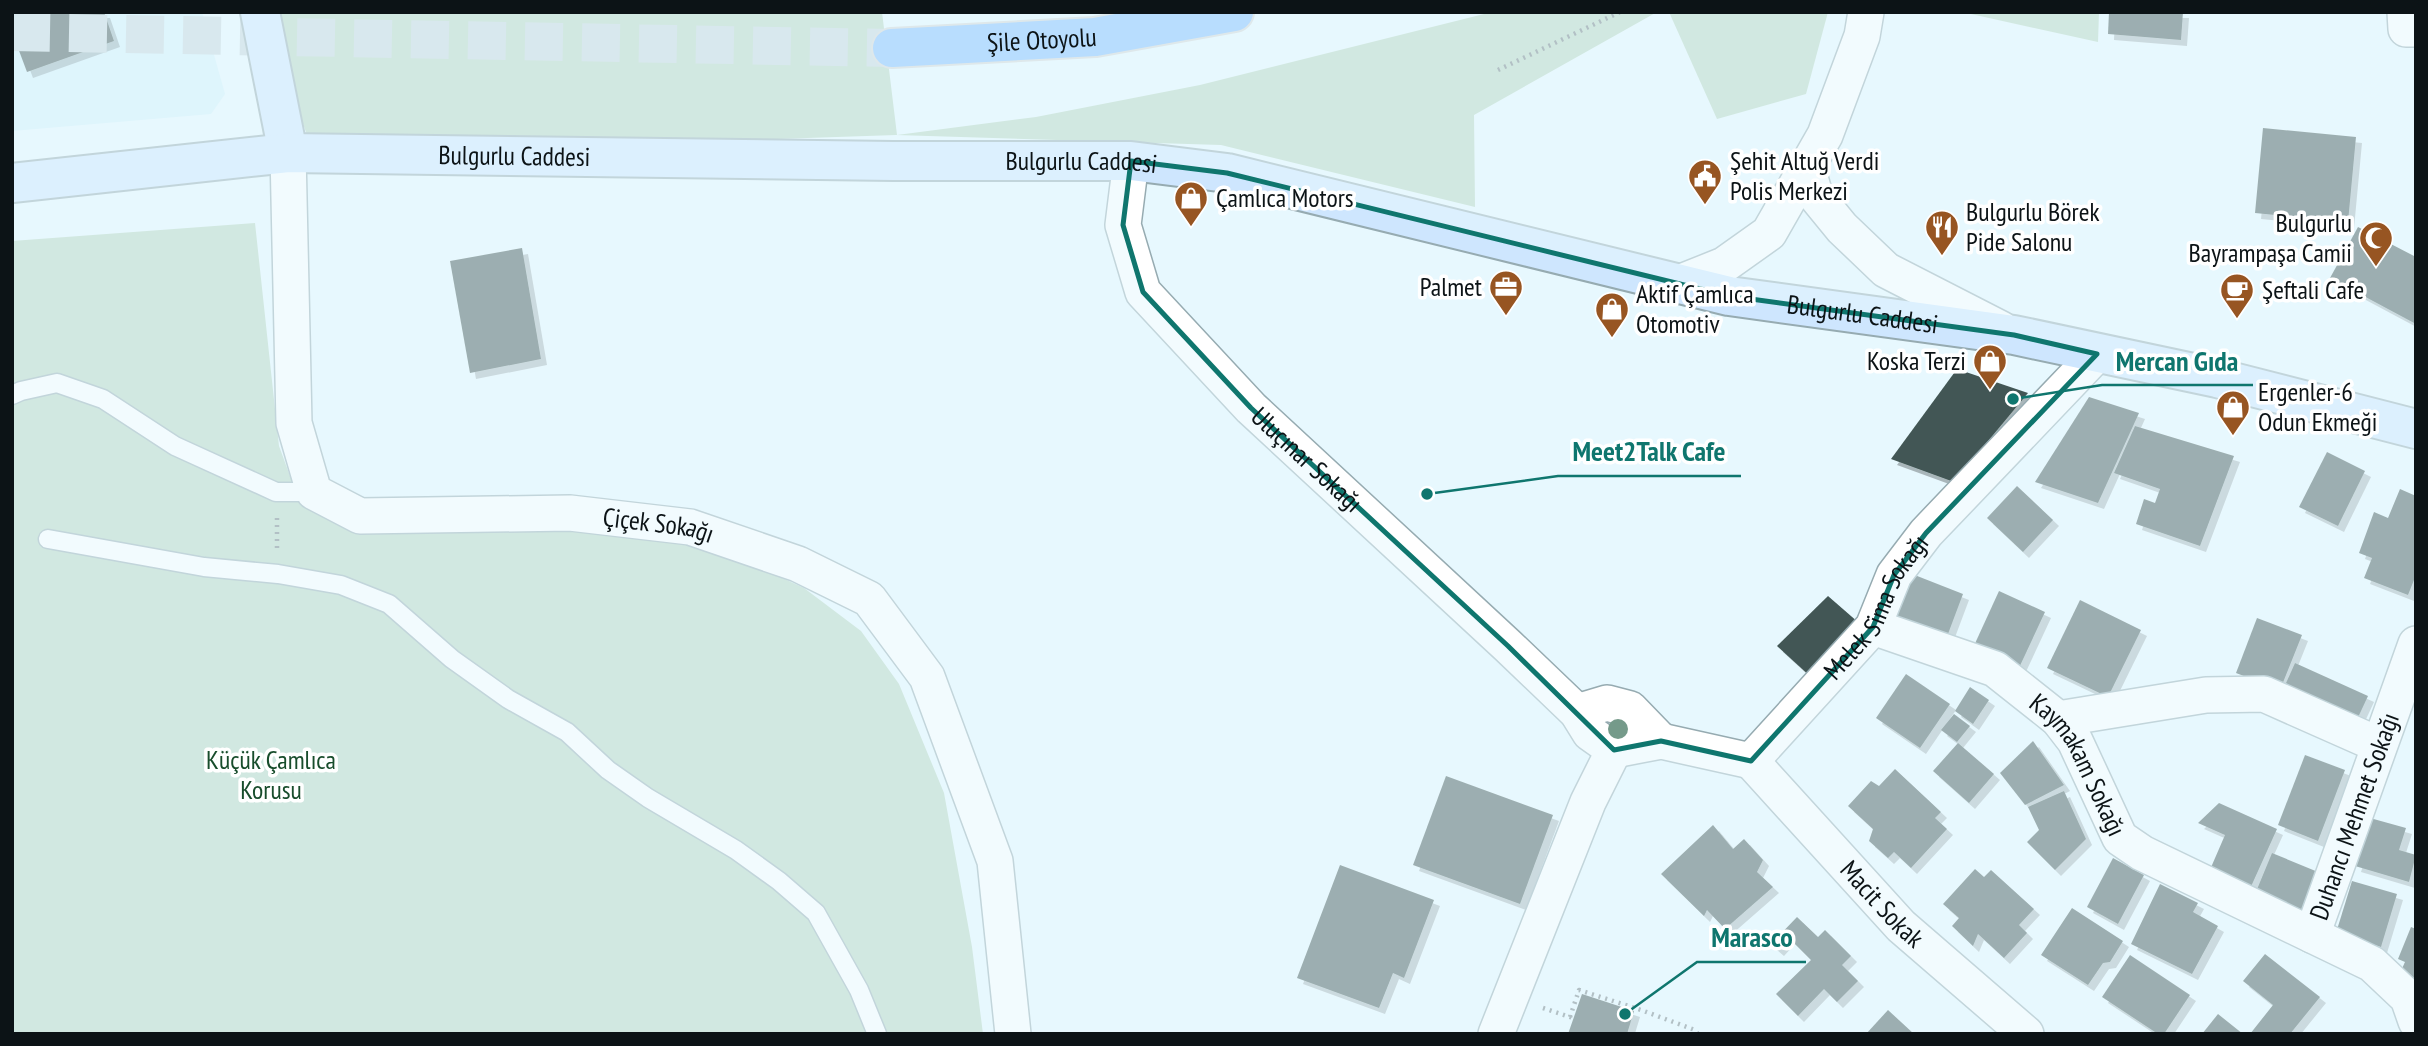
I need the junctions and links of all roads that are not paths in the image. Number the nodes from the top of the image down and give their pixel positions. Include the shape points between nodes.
1 (260, 12) edge
2 (1234, 12) edge
3 (1866, 12) edge
4 (2404, 12) edge
5 (2416, 29) edge
6 (892, 48) tunnel mouth
7 (288, 153) junction
8 (1131, 160) junction
9 (1807, 167) junction
10 (12, 183) edge
11 (1678, 283) junction
12 (2014, 335) junction
13 (2097, 354) junction
14 (12, 395) edge
15 (2416, 429) edge
16 (314, 492) junction
17 (48, 538) dead end
18 (1873, 627) junction
19 (2416, 644) edge
20 (1577, 712) junction
21 (2057, 719) junction
22 (1661, 741) junction
23 (2379, 745) junction
24 (1614, 750) junction
25 (1751, 761) junction
26 (2312, 935) junction
27 (2416, 1021) edge
28 (877, 1034) edge
29 (1013, 1034) edge
30 (1496, 1034) edge
31 (2026, 1034) edge

1 - 7 main road
2 - 6 highway, Şile Otoyolu via 1095,37
3 - 9 street via 1862,36 1825,135
4 - 5 street via 2406,29
7 - 8 main road, Bulgurlu Caddesi
7 - 10 main road, Bulgurlu Caddesi
7 - 16 street via 294,423
8 - 11 main road, Bulgurlu Caddesi via 1227,173
8 - 20 street, Uluçınar Sokağı via 1122,225 1143,292 1251,408
9 - 11 street via 1769,233 1724,265
9 - 12 street via 1815,195 1886,270
11 - 12 main road, Bulgurlu Caddesi via 1729,296
12 - 13 main road, Bulgurlu Caddesi
13 - 15 main road, Bulgurlu Caddesi via 2217,378
13 - 18 street, Melek Sima Sokağı via 1926,533 1895,575
14 - 16 lane via 57,383 103,399 175,446 276,492
16 - 29 street, Çiçek Sokağı via 360,516 570,513 690,527 798,564 869,598 928,677 995,861
17 - 28 lane via 204,567 341,585 389,604 452,659 508,699 567,732 608,770 736,850 816,913 859,990
18 - 21 street, Kaymakam Sokağı via 1995,669
18 - 25 street, Melek Sima Sokağı
19 - 23 street, Duhancı Mehmet Sokağı
20 - 22 street via 1607,703 1630,709
20 - 24 street, Uluçınar Sokağı via 1590,733
21 - 23 street via 2206,695 2264,694
21 - 26 street, Kaymakam Sokağı via 2075,741 2120,838
22 - 24 street
22 - 25 street
23 - 26 street, Duhancı Mehmet Sokağı
24 - 30 street via 1588,802
25 - 31 street, Macit Sokak via 1901,926
26 - 27 street, Duhancı Mehmet Sokağı via 2372,964 2408,998

